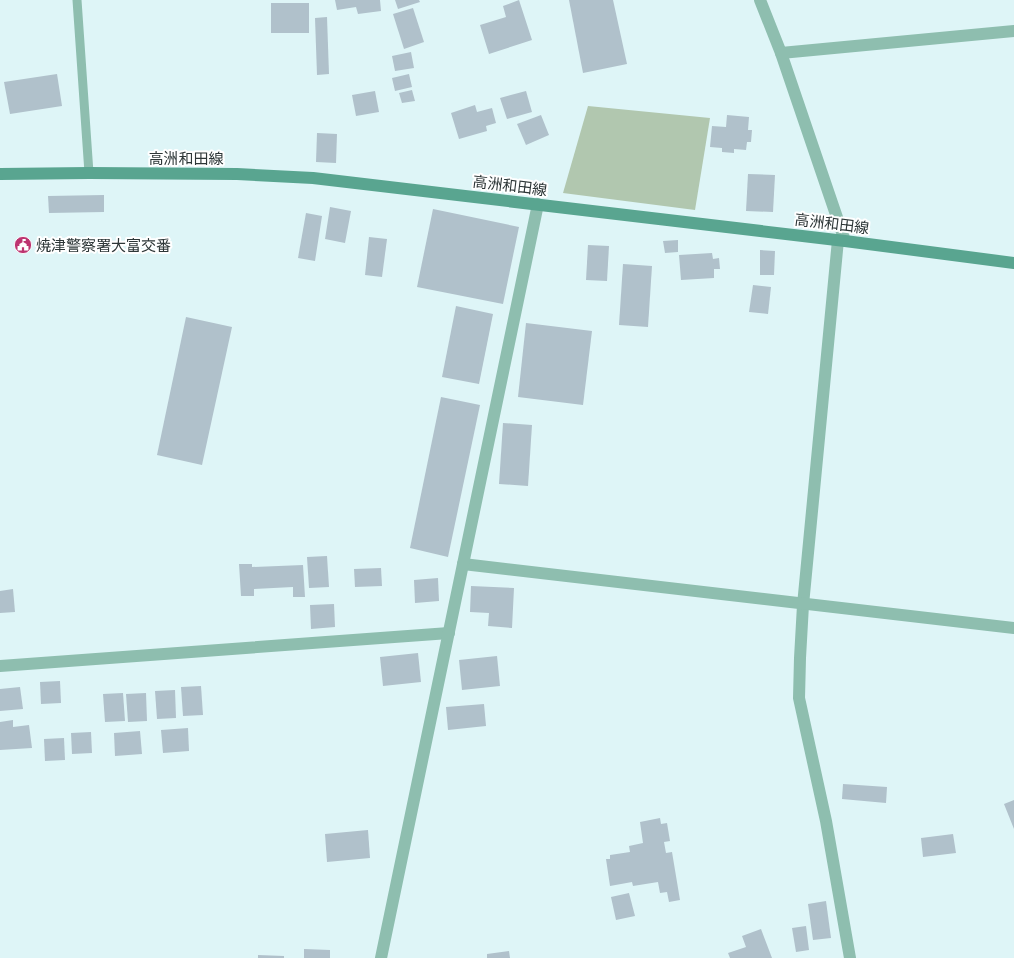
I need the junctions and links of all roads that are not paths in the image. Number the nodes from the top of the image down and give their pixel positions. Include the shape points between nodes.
1 (78, 0) edge
2 (760, 0) edge
3 (1014, 31) edge
4 (781, 53) junction
5 (89, 173) junction
6 (0, 174) edge
7 (538, 204) junction
8 (841, 240) junction
9 (1014, 263) edge
10 (463, 564) junction
11 (803, 605) junction
12 (1014, 628) edge
13 (448, 633) junction
14 (0, 666) edge
15 (380, 958) edge
16 (850, 958) edge

1 - 5 lane
2 - 4 street
3 - 4 street
4 - 8 street
5 - 6 main road, 高洲和田線
5 - 7 main road, 高洲和田線 via 236,174 313,178
7 - 8 main road, 高洲和田線
7 - 10 street
8 - 9 main road, 高洲和田線
8 - 11 street
10 - 11 street
10 - 13 street
11 - 12 street
11 - 16 street via 799,698 826,821
13 - 14 street
13 - 15 street

